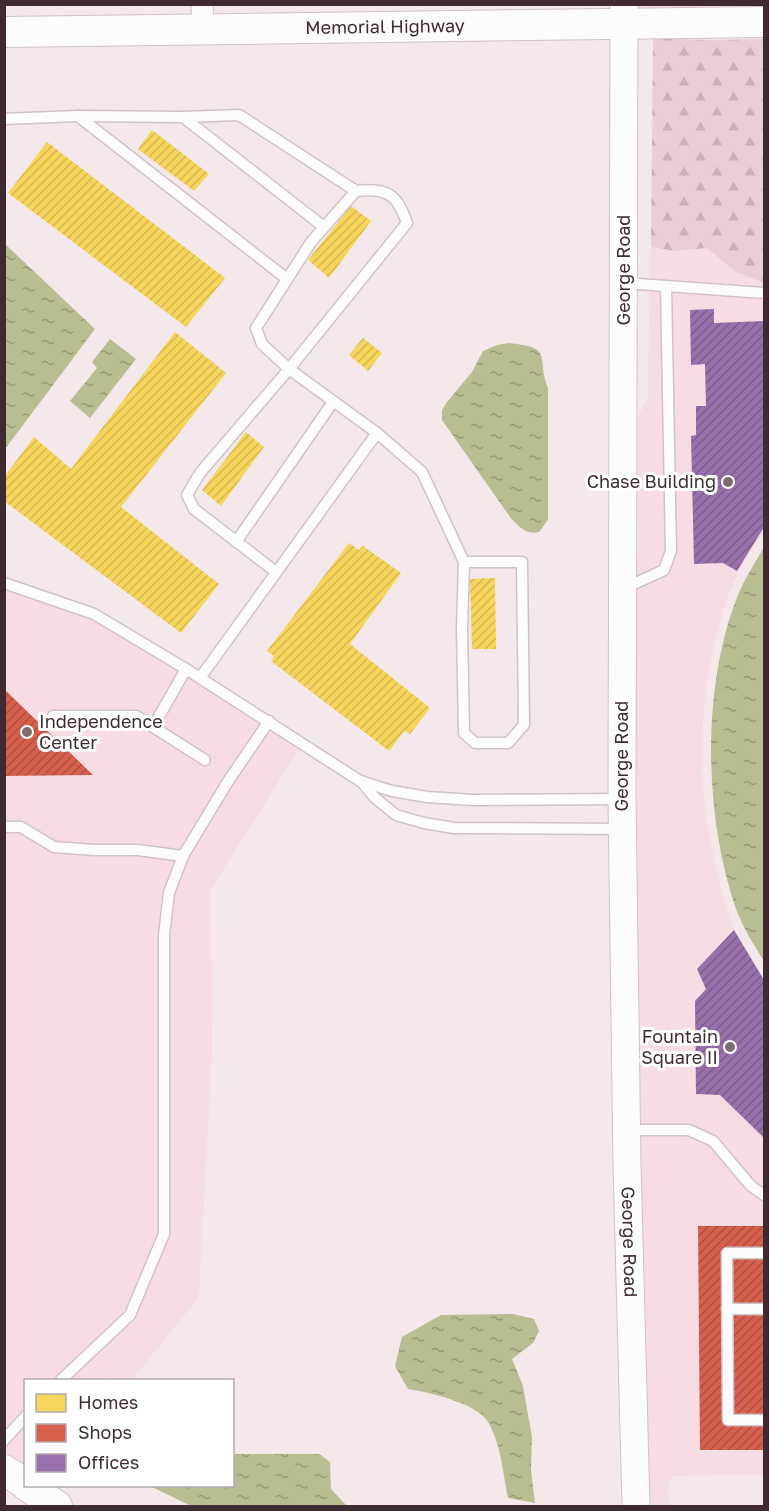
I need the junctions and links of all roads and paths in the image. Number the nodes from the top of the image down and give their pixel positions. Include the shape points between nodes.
1 (624, 14) edge
2 (203, 17) edge
3 (765, 22) edge
4 (4, 32) edge
5 (77, 116) junction
6 (183, 117) junction
7 (4, 119) edge
8 (356, 191) junction
9 (324, 227) junction
10 (287, 279) junction
11 (624, 283) junction
12 (666, 286) junction
13 (765, 293) edge
14 (289, 369) junction
15 (333, 402) junction
16 (377, 432) junction
17 (236, 542) junction
18 (464, 562) junction
19 (276, 572) junction
20 (4, 583) edge
21 (622, 589) junction
22 (186, 669) junction
23 (200, 678) junction
24 (53, 716) dead end
25 (269, 721) junction
26 (153, 727) junction
27 (205, 760) dead end
28 (360, 781) junction
29 (622, 799) junction
30 (4, 827) edge
31 (622, 829) junction
32 (183, 856) junction
33 (626, 1130) junction
34 (765, 1195) edge
35 (765, 1252) edge
36 (727, 1309) junction
37 (765, 1309) edge
38 (63, 1379) edge
39 (24, 1418) edge
40 (765, 1420) edge
41 (4, 1440) edge
42 (4, 1470) edge
43 (24, 1484) edge
44 (29, 1487) edge
45 (57, 1506) edge
46 (636, 1506) edge

1 - 2 main road, Memorial Highway
1 - 3 main road, Memorial Highway
1 - 11 street, George Road
2 - 4 main road, Memorial Highway
5 - 6 lane
5 - 7 lane
5 - 10 lane
6 - 8 lane via 239,115
6 - 9 lane
8 - 9 lane
8 - 14 lane via 376,189 396,199 407,223
9 - 10 lane
10 - 14 lane via 256,328 262,344
11 - 12 lane
11 - 21 street, George Road
12 - 13 lane
12 - 21 lane via 671,551 664,570
14 - 15 lane
14 - 17 lane via 200,473 187,495 194,509
15 - 16 lane
15 - 17 lane
16 - 18 lane via 422,472
16 - 19 lane
17 - 19 lane
18 - 18 lane via 522,562 524,724 508,743 475,743 464,733
19 - 23 lane
20 - 22 lane via 94,614
21 - 29 street, George Road
22 - 23 lane
22 - 26 lane
23 - 25 lane
24 - 26 lane via 136,716
25 - 28 lane
25 - 32 lane
26 - 27 lane
28 - 29 lane via 427,797
28 - 31 lane via 396,815 434,825 484,830
29 - 31 street, George Road
30 - 32 lane via 21,827 54,847
31 - 33 street, George Road
32 - 38 lane via 169,893 164,935 164,1234 130,1315
33 - 34 lane via 689,1130 713,1141 752,1186
33 - 46 street, George Road
35 - 36 lane via 727,1254
36 - 37 lane
36 - 40 lane via 728,1420
39 - 41 lane
42 - 43 main road
44 - 45 main road

